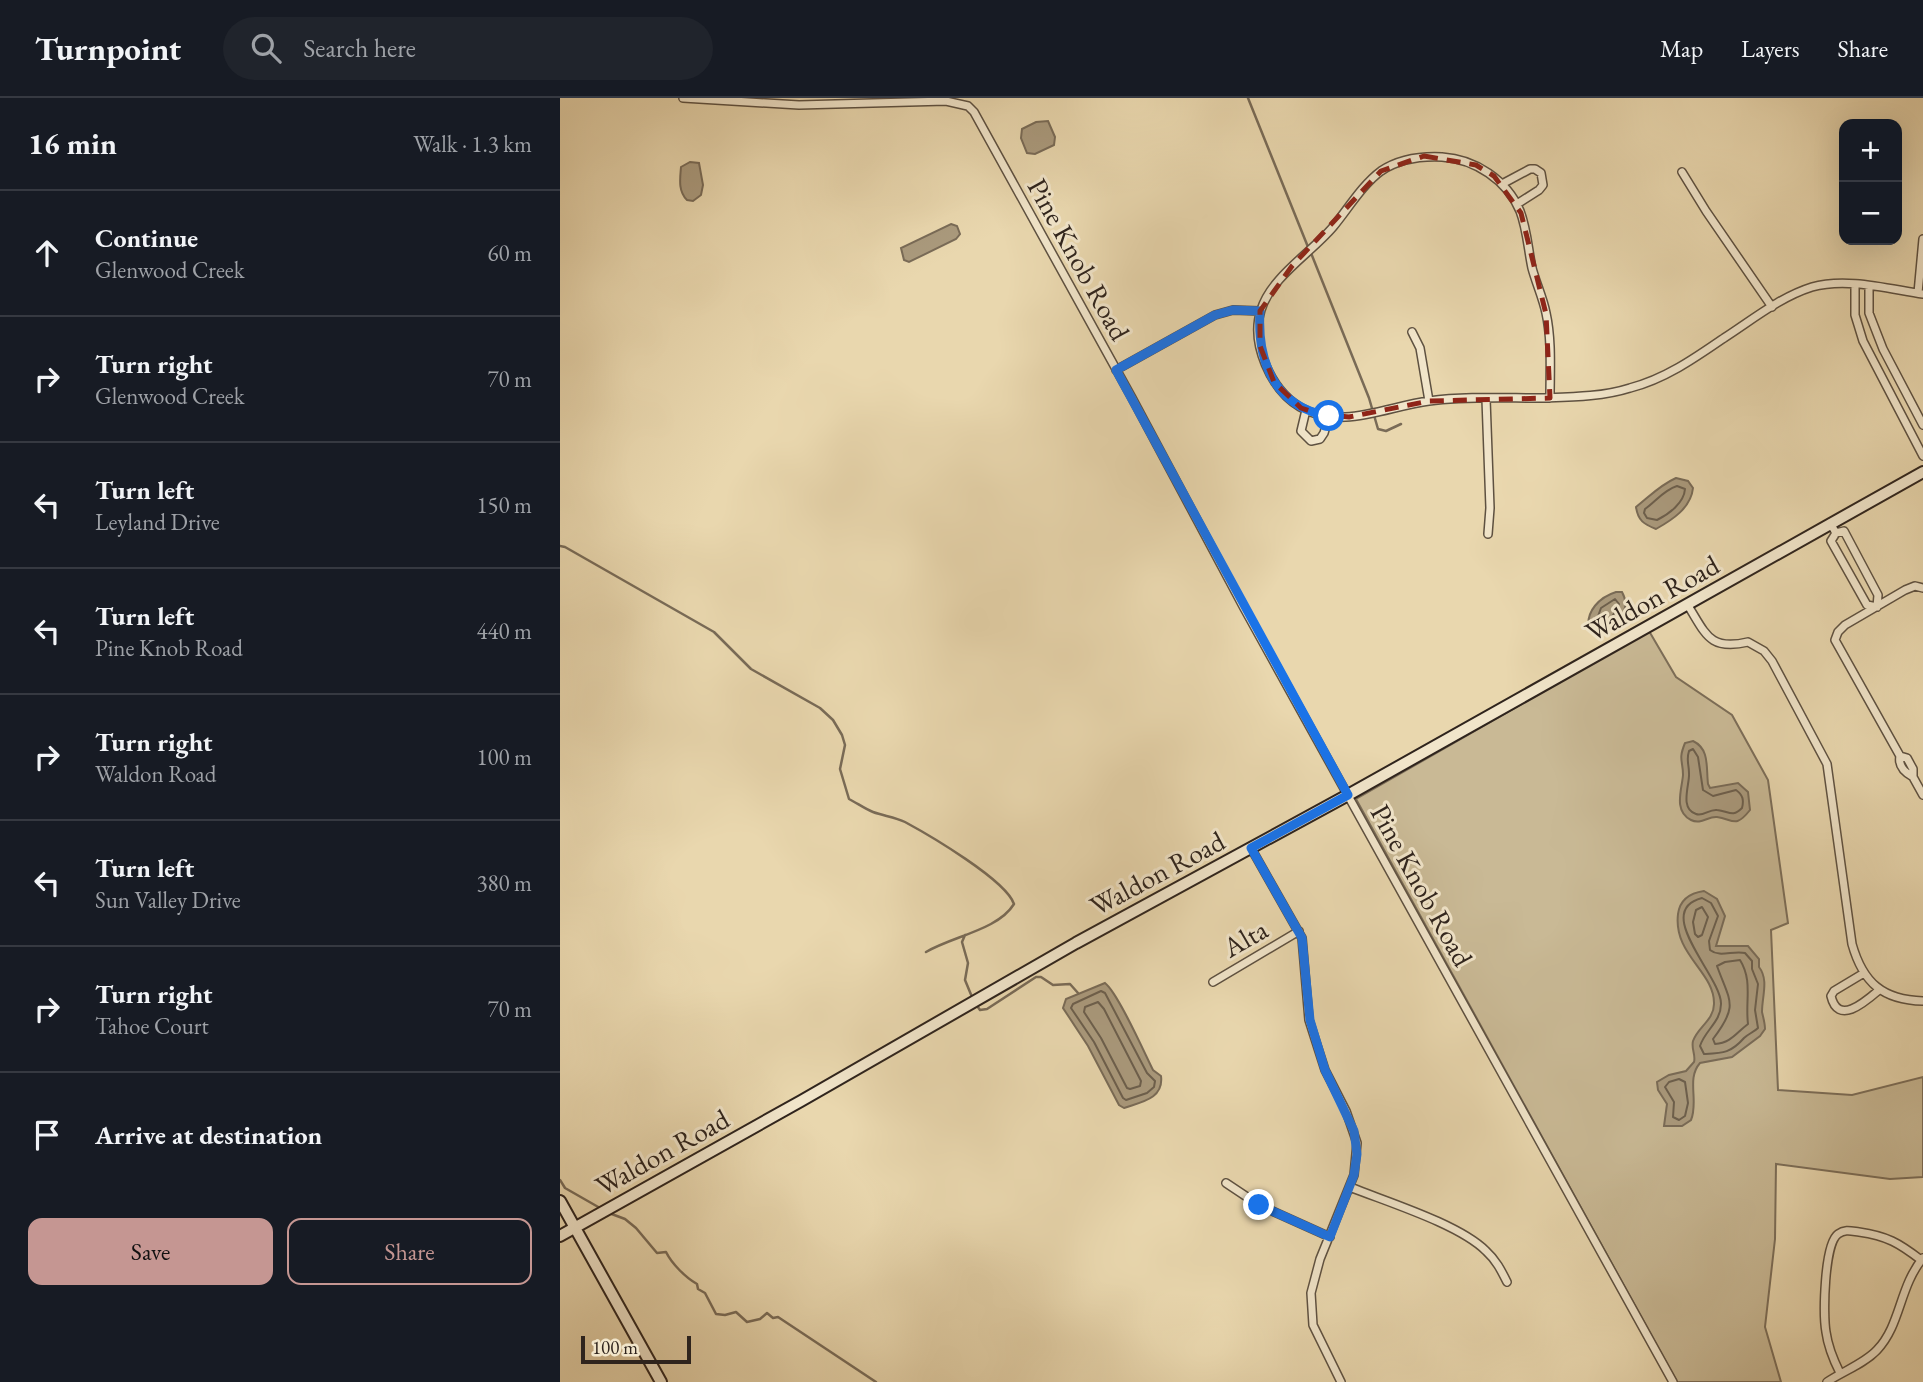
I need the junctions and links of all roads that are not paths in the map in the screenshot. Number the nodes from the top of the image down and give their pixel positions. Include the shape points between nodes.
1 (683, 98) edge
2 (1682, 172) dead end
3 (1502, 184) junction
4 (1517, 204) junction
5 (1923, 239) edge
6 (1855, 285) junction
7 (1869, 286) junction
8 (1921, 293) edge
9 (1772, 307) junction
10 (1260, 311) junction
11 (1412, 332) dead end
12 (1116, 370) junction
13 (1900, 382) junction
14 (1888, 389) junction
15 (1550, 398) junction
16 (1486, 399) junction
17 (1429, 401) junction
18 (1306, 410) junction
19 (1329, 416) junction
20 (1923, 425) edge
21 (1923, 456) edge
22 (1923, 472) edge
23 (1833, 528) junction
24 (1488, 534) dead end
25 (1923, 588) edge
26 (1687, 604) junction
27 (1877, 607) junction
28 (1348, 795) junction
29 (1923, 795) edge
30 (1251, 848) junction
31 (1299, 931) junction
32 (1864, 973) junction
33 (1213, 982) dead end
34 (1879, 990) junction
35 (1923, 1001) edge
36 (1226, 1183) dead end
37 (1350, 1187) junction
38 (560, 1201) edge
39 (575, 1228) junction
40 (560, 1236) edge
41 (1330, 1237) junction
42 (1922, 1259) edge
43 (1507, 1282) dead end
44 (1840, 1373) junction
45 (661, 1382) edge
46 (1340, 1382) edge
47 (1673, 1382) edge
48 (1827, 1382) edge

1 - 12 street, Pine Knob Road via 799,105 946,101 968,106
2 - 9 street
3 - 4 street
3 - 4 street via 1531,169 1541,173 1543,185
3 - 10 street via 1476,165 1452,158 1424,156 1381,171 1317,246 1292,266
4 - 15 street via 1546,314
5 - 8 street
6 - 7 street
6 - 9 street via 1813,286
6 - 14 street via 1855,315 1863,341
7 - 8 street
7 - 13 street via 1869,313
9 - 15 street via 1665,375 1630,389
10 - 12 street via 1215,315
10 - 18 street via 1265,364 1274,382
11 - 17 street via 1420,348
12 - 28 street, Pine Knob Road
13 - 14 street
13 - 20 street
14 - 21 street
15 - 16 street
16 - 17 street
16 - 24 street
17 - 19 street via 1349,417
18 - 19 street
18 - 19 street via 1301,431 1311,441 1320,439
22 - 23 street, Waldon Road
23 - 26 street, Waldon Road
23 - 27 street via 1844,531 1878,595
23 - 27 street via 1831,541 1867,605
25 - 27 street via 1915,586
26 - 28 street, Waldon Road
26 - 32 street via 1712,640 1729,647 1748,642 1764,651 1827,764 1852,944
27 - 29 street via 1844,625 1835,640 1900,756 1904,772 1913,777
28 - 30 street, Waldon Road
28 - 47 street, Pine Knob Road
30 - 31 street
30 - 39 street, Waldon Road
31 - 33 street, Alta
31 - 37 street via 1315,1040 1354,1131 1357,1154
32 - 34 street
32 - 34 street via 1834,991 1831,996 1836,1009 1849,1010
34 - 35 street via 1905,1001
36 - 41 street via 1259,1205
37 - 41 street
37 - 43 street via 1469,1238 1485,1249
38 - 39 street
39 - 40 street, Waldon Road
39 - 45 street
41 - 46 street via 1314,1277 1310,1310
42 - 44 street via 1905,1287 1887,1337 1869,1357
42 - 44 street via 1883,1236 1844,1230 1835,1236 1824,1300 1825,1328 1829,1352
44 - 48 street

